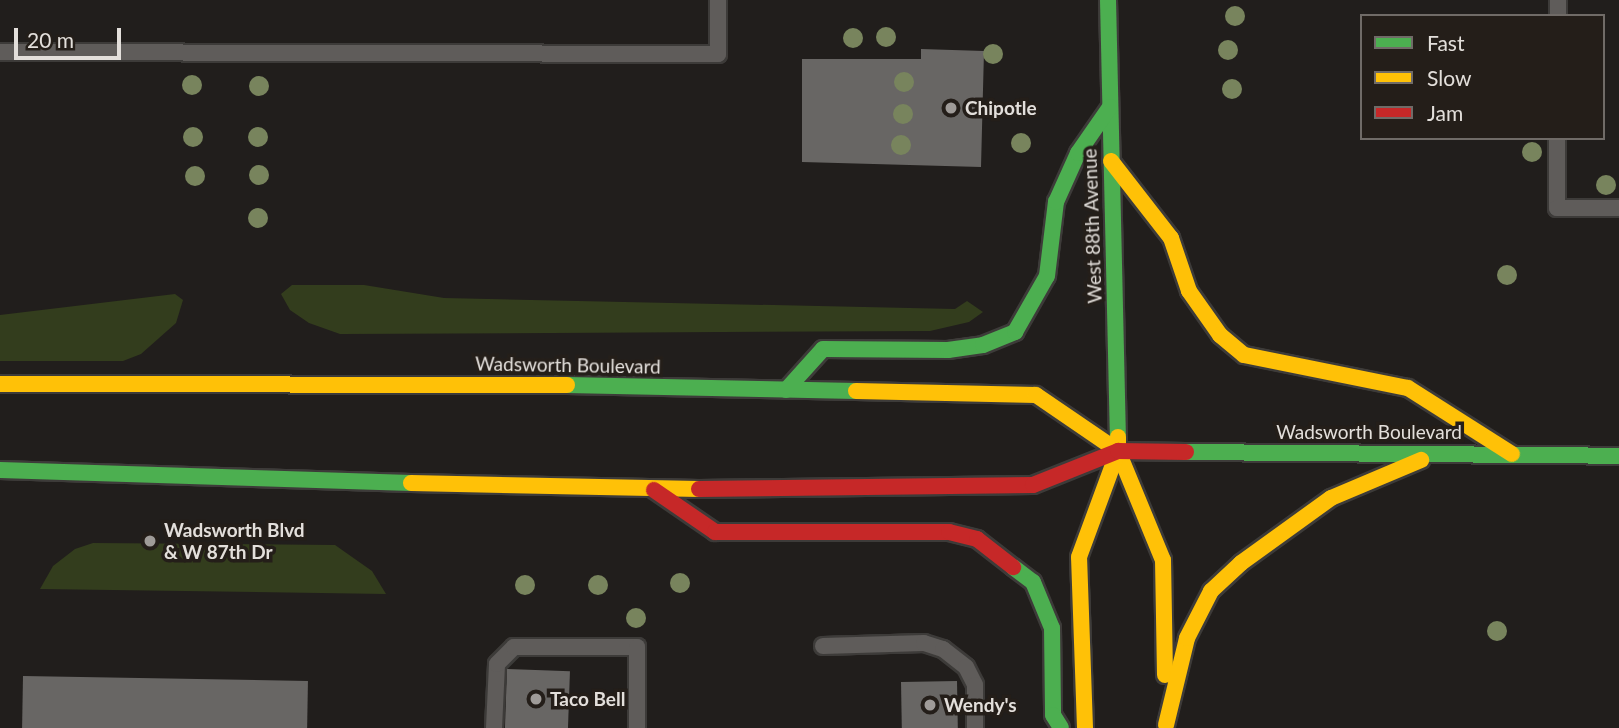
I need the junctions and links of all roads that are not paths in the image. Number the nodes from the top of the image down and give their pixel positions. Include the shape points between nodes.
1 (718, 0) edge
2 (1108, 0) edge
3 (0, 51) edge
4 (1110, 107) junction
5 (1557, 140) edge
6 (1111, 160) junction
7 (1619, 208) edge
8 (0, 384) edge
9 (786, 390) junction
10 (1118, 451) junction
11 (1436, 454) junction
12 (1512, 454) junction
13 (1619, 456) edge
14 (0, 470) edge
15 (654, 491) junction
16 (823, 646) dead end
17 (1166, 727) edge
18 (494, 728) edge
19 (637, 728) edge
20 (975, 728) edge
21 (1061, 728) edge
22 (1085, 728) edge

1 - 3 lane via 718,54
2 - 4 main road, West 88th Avenue
4 - 6 main road, West 88th Avenue
4 - 9 main road via 1078,153 1056,202 1047,276 1015,332 983,345 948,351 823,349
5 - 7 lane via 1557,208
6 - 10 main road, West 88th Avenue
6 - 12 main road via 1171,238 1189,291 1220,335 1244,355 1408,388
8 - 9 main road, Wadsworth Boulevard via 591,385
9 - 10 main road, Wadsworth Boulevard via 1036,395
10 - 11 main road, Wadsworth Boulevard
10 - 15 main road, Wadsworth Boulevard via 1033,485
10 - 17 main road, West 88th Avenue via 1163,560
10 - 22 main road, West 88th Avenue via 1079,557
11 - 12 main road, Wadsworth Boulevard
11 - 17 main road via 1331,498 1211,591 1187,638
12 - 13 main road, Wadsworth Boulevard
14 - 15 main road, Wadsworth Boulevard
15 - 21 main road via 715,532 949,532 977,538 1032,582 1052,628 1053,715
16 - 20 lane via 924,643 943,649 966,667 975,685
18 - 19 lane via 497,664 514,647 637,647

